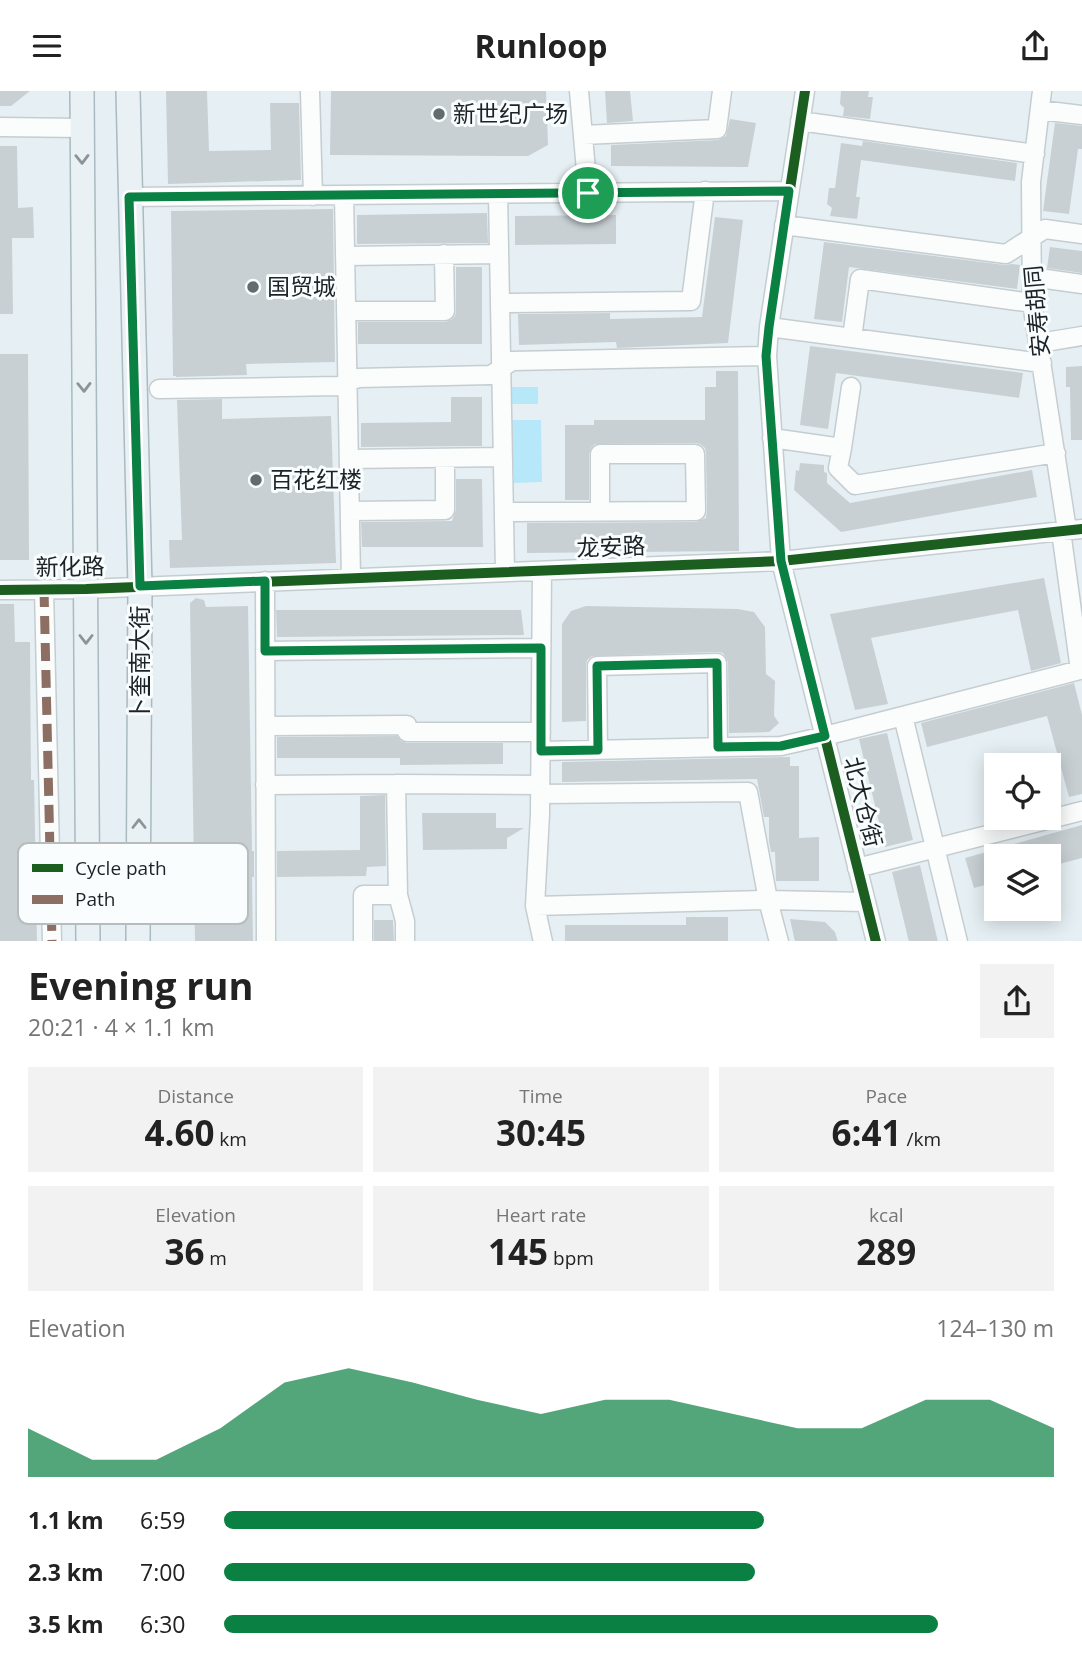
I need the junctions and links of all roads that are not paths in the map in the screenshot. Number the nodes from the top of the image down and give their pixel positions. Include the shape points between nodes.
1 (82, 91) edge
2 (128, 91) edge
3 (310, 91) edge
4 (579, 91) edge
5 (722, 91) edge
6 (804, 91) edge
7 (1042, 91) edge
8 (1040, 110) junction
9 (1082, 115) edge
10 (800, 121) junction
11 (0, 127) edge
12 (82, 128) junction
13 (583, 135) junction
14 (1035, 154) junction
15 (705, 191) junction
16 (789, 191) junction
17 (588, 193) junction
18 (498, 194) junction
19 (344, 195) junction
20 (313, 196) junction
21 (129, 197) junction
22 (784, 225) junction
23 (1082, 234) edge
24 (1032, 238) junction
25 (444, 254) junction
26 (499, 254) junction
27 (345, 256) junction
28 (1032, 277) junction
29 (1082, 284) edge
30 (500, 303) junction
31 (1032, 303) junction
32 (346, 311) junction
33 (769, 327) junction
34 (1082, 336) edge
35 (852, 338) junction
36 (1039, 343) junction
37 (766, 356) junction
38 (1042, 363) junction
39 (501, 369) junction
40 (347, 383) junction
41 (851, 387) dead end
42 (159, 389) dead end
43 (772, 438) junction
44 (842, 448) junction
45 (1056, 453) junction
46 (503, 457) junction
47 (445, 458) junction
48 (349, 459) junction
49 (349, 511) junction
50 (504, 512) junction
51 (600, 512) junction
52 (1070, 530) edge
53 (781, 561) junction
54 (542, 571) junction
55 (505, 572) junction
56 (351, 578) junction
57 (265, 581) junction
58 (140, 586) junction
59 (44, 589) junction
60 (86, 589) junction
61 (0, 590) edge
62 (541, 648) junction
63 (265, 651) junction
64 (1081, 675) edge
65 (903, 716) junction
66 (268, 726) dead end
67 (541, 732) junction
68 (825, 736) junction
69 (718, 747) junction
70 (598, 750) junction
71 (541, 751) junction
72 (396, 784) junction
73 (265, 785) junction
74 (540, 790) junction
75 (1082, 811) edge
76 (50, 843) edge
77 (87, 843) edge
78 (139, 843) edge
79 (934, 849) junction
80 (858, 868) junction
81 (398, 895) junction
82 (768, 900) junction
83 (866, 902) junction
84 (535, 906) junction
85 (266, 941) edge
86 (363, 941) edge
87 (405, 941) edge
88 (543, 941) edge
89 (779, 941) edge
90 (876, 941) edge
91 (957, 941) edge

1 - 12 main road
2 - 21 main road, 卜奎南大街
3 - 20 street
4 - 13 street
5 - 13 street via 717,129
6 - 10 street, 北大仓街
7 - 8 street, 安寿胡同
8 - 9 street
8 - 14 street, 安寿胡同
10 - 14 street
10 - 16 street, 北大仓街
11 - 12 street
12 -> 60 main road
13 - 17 street
14 - 24 street, 安寿胡同
15 - 16 street
15 - 17 street
15 - 30 street via 691,301
16 - 22 street, 北大仓街
17 - 18 street
18 - 19 street
18 - 26 street
19 - 20 street
19 - 27 street
20 - 21 street
21 - 58 main road, 卜奎南大街
22 - 24 street via 1006,254
22 - 33 street, 北大仓街
23 - 24 street via 1045,229
24 - 28 street, 安寿胡同
25 - 26 street
25 - 27 street
25 - 32 street via 445,311
26 - 30 street
27 - 32 street
28 - 29 street
28 - 31 street, 安寿胡同
30 - 39 street
31 - 35 street via 860,279
31 - 36 street, 安寿胡同
32 - 40 street
33 - 35 street
33 - 37 street, 北大仓街
34 - 36 street
35 - 38 street
36 - 38 street, 安寿胡同
37 - 39 street via 512,362
37 - 43 street, 北大仓街
38 - 45 street, 安寿胡同
39 - 40 street via 491,375 358,378
39 - 46 street
40 - 42 street
40 - 48 street
41 - 44 street
43 - 44 street
43 - 53 street, 北大仓街
44 - 45 street via 838,468 855,485
45 - 52 street, 安寿胡同
46 - 47 street
46 - 50 street
47 - 48 street
47 - 49 street via 445,510
48 - 49 street
49 - 56 street
50 - 51 street
50 - 55 street
51 - 51 street via 696,511 695,453 600,454
52 - 53 street, 龙安路
52 - 64 street, 安寿胡同
53 - 54 street, 龙安路
53 - 68 street, 北大仓街
54 - 55 street, 龙安路
54 - 62 street
55 - 56 street, 龙安路
56 - 57 street, 龙安路
57 - 58 street, 龙安路
57 - 63 street
58 - 60 street, 新化路
78 -> 58 main road, 卜奎南大街
59 - 60 street, 新化路
59 - 61 street, 新化路
59 - 76 street
60 -> 77 main road
62 - 63 street
62 - 67 street
63 - 73 street
64 - 65 street
65 - 68 street
65 - 79 street
66 - 67 street via 407,725 407,732
67 - 71 street
68 - 69 street via 781,746
68 - 80 street, 北大仓街
69 - 70 street
69 - 70 street via 717,663 610,665 597,666
70 - 71 street
71 - 74 street
72 - 73 street
72 - 74 street
72 - 81 street
73 - 85 street
74 - 82 street via 748,792
74 - 84 street
75 - 79 street
79 - 80 street
79 - 91 street
80 - 83 street, 北大仓街
81 - 86 street via 363,895
81 - 87 street
82 - 83 street
82 - 84 street
82 - 89 street
83 - 90 street, 北大仓街
84 - 88 street

